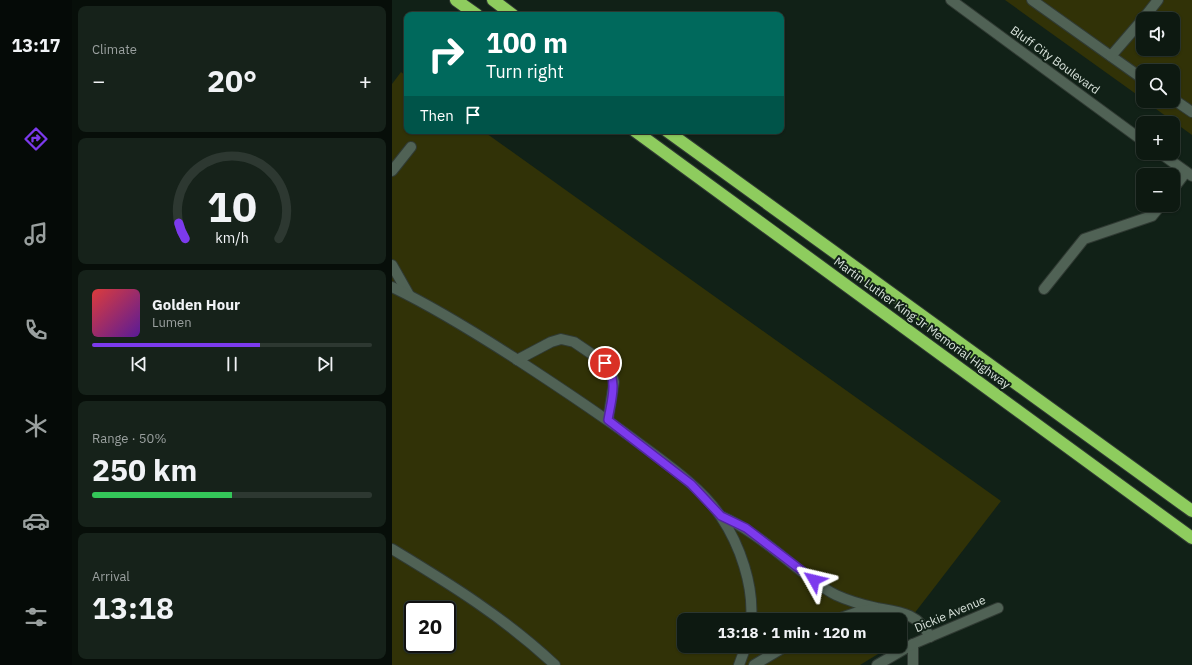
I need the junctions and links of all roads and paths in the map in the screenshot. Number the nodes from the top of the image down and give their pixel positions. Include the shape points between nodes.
1 (456, 0) edge
2 (493, 0) edge
3 (951, 0) edge
4 (1032, 0) edge
5 (1158, 0) edge
6 (473, 12) edge
7 (509, 12) edge
8 (1149, 12) edge
9 (1136, 27) edge
10 (1111, 56) junction
11 (1136, 74) edge
12 (1180, 104) edge
13 (1192, 112) edge
14 (639, 134) edge
15 (671, 134) edge
16 (1136, 136) edge
17 (411, 147) dead end
18 (1170, 160) edge
19 (392, 171) edge
20 (1189, 174) edge
21 (1180, 182) edge
22 (1155, 212) edge
23 (392, 265) edge
24 (392, 287) edge
25 (1044, 289) dead end
26 (410, 295) junction
27 (517, 360) junction
28 (608, 420) junction
29 (1192, 511) edge
30 (721, 516) junction
31 (1192, 538) edge
32 (392, 549) edge
33 (878, 608) junction
34 (998, 608) dead end
35 (750, 613) edge
36 (855, 613) edge
37 (930, 637) junction
38 (913, 644) junction
39 (743, 653) edge
40 (774, 653) edge
41 (555, 665) edge
42 (739, 665) edge
43 (754, 665) edge
44 (877, 665) edge
45 (913, 665) edge

1 - 6 highway
2 - 7 highway
3 - 16 street, Bluff City Boulevard
4 - 10 street
5 - 8 street
9 - 10 street
10 - 11 street
12 - 13 street
14 - 31 highway, Martin Luther King Jr Memorial Highway
15 - 29 highway, Martin Luther King Jr Memorial Highway
17 - 19 street
18 - 20 street
20 - 21 street
22 - 25 street via 1152,216 1084,239
23 - 26 street
24 - 26 street
26 - 27 street
27 - 28 street
27 - 28 street via 561,338 574,342 605,363 612,374 614,382
28 - 30 street via 691,484
30 - 33 street via 746,528 826,589 847,599
30 - 35 street via 745,567
32 - 41 street via 489,610
33 - 36 street
33 - 37 street via 897,610 915,618
34 - 37 street, Dickie Avenue
37 - 38 street, Dickie Avenue
38 - 44 street, Dickie Avenue
38 - 45 street, Dickie Avenue
39 - 42 street
40 - 43 street

